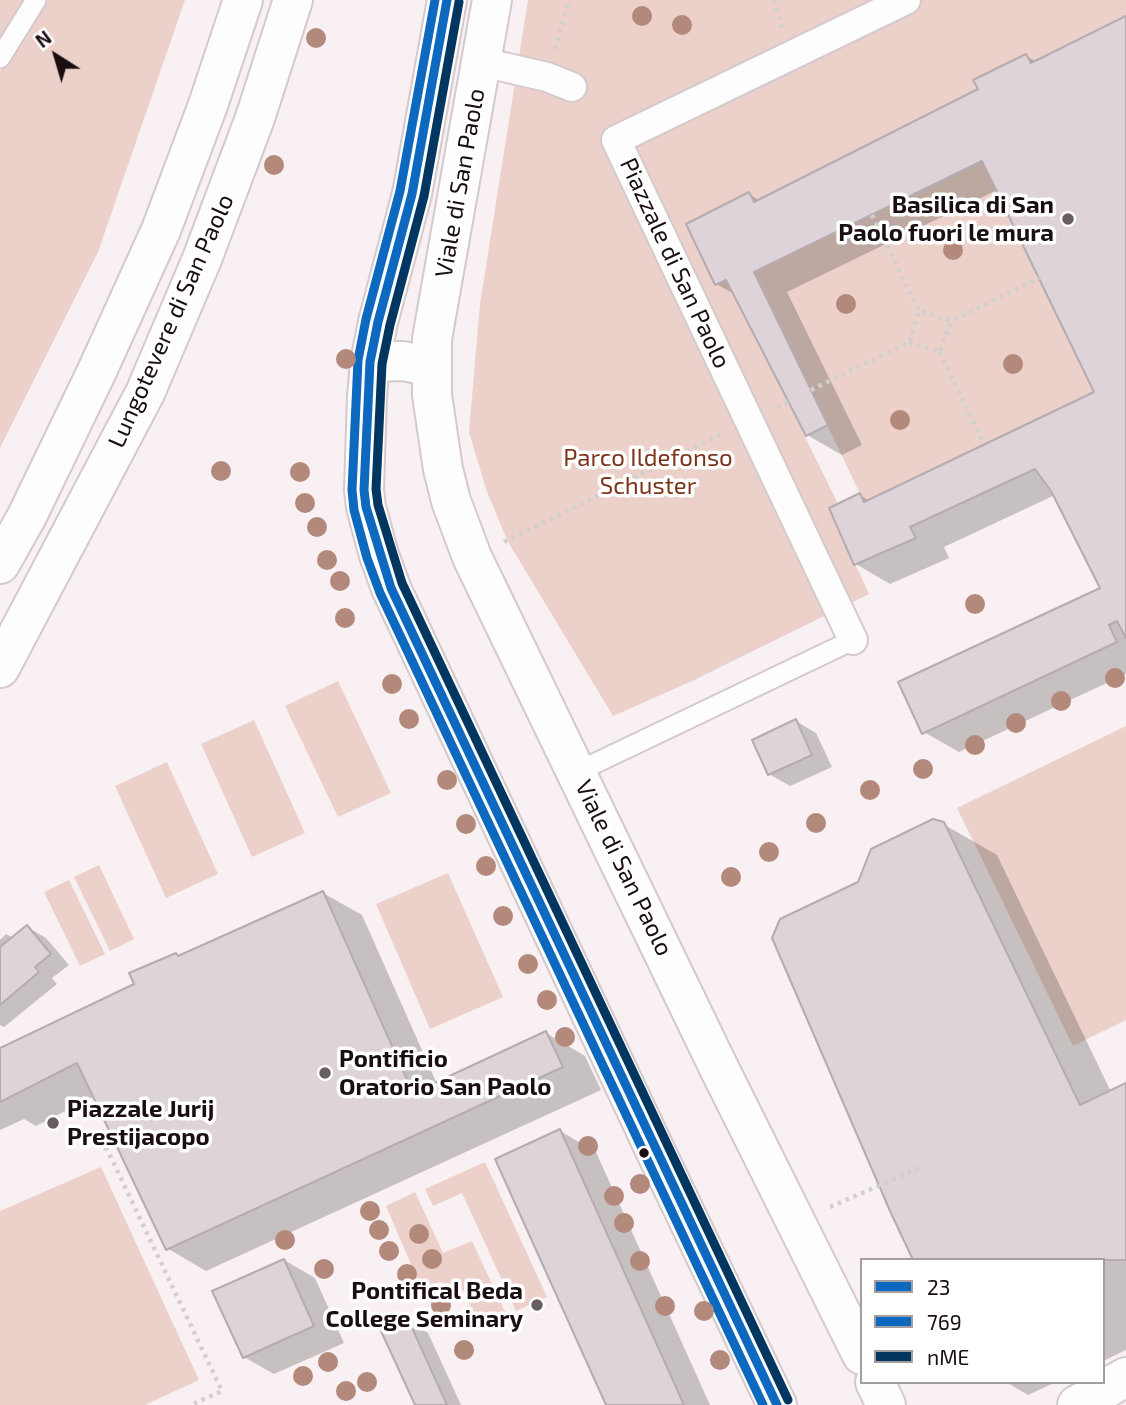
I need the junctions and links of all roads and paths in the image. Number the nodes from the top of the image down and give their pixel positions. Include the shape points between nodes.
1 (36, 0) edge
2 (243, 0) edge
3 (293, 0) edge
4 (447, 0) edge
5 (492, 0) edge
6 (569, 0) edge
7 (906, 0) edge
8 (0, 58) edge
9 (482, 62) junction
10 (559, 82) joint
11 (872, 215) dead end
12 (1039, 278) dead end
13 (919, 311) junction
14 (951, 321) junction
15 (909, 342) junction
16 (940, 352) junction
17 (370, 362) junction
18 (432, 367) junction
19 (811, 390) dead end
20 (721, 435) dead end
21 (984, 444) dead end
22 (472, 557) junction
23 (0, 564) edge
24 (853, 640) joint
25 (0, 668) edge
26 (577, 772) junction
27 (106, 1147) dead end
28 (919, 1168) dead end
29 (796, 1222) junction
30 (860, 1351) edge
31 (1126, 1377) edge
32 (876, 1384) edge
33 (191, 1405) edge
34 (777, 1405) edge
35 (886, 1405) edge
36 (1077, 1405) edge

1 - 8 lane
2 - 23 street, Lungotevere di San Paolo via 161,230
3 - 25 street, Lungotevere di San Paolo via 202,259 145,393
4 - 17 street, Viale di San Paolo via 412,194
5 - 9 street, Viale di San Paolo
6 - 10 path
7 - 24 street, Piazzale di San Paolo via 616,140
9 - 10 street
9 - 18 street, Viale di San Paolo via 438,299
11 - 13 path
12 - 14 path
13 - 14 path
13 - 15 path
14 - 16 path
15 - 16 path
15 - 19 path
16 - 21 path
17 - 18 street via 403,361
17 - 34 street, Viale di San Paolo via 364,489 370,525 391,588
18 - 22 street, Viale di San Paolo via 443,469
20 - 22 path
22 - 26 street, Viale di San Paolo
24 - 26 lane
26 - 29 street, Viale di San Paolo
27 - 33 path via 222,1391
28 - 29 path
29 - 30 street, Viale di San Paolo
31 - 36 street
32 - 35 street

